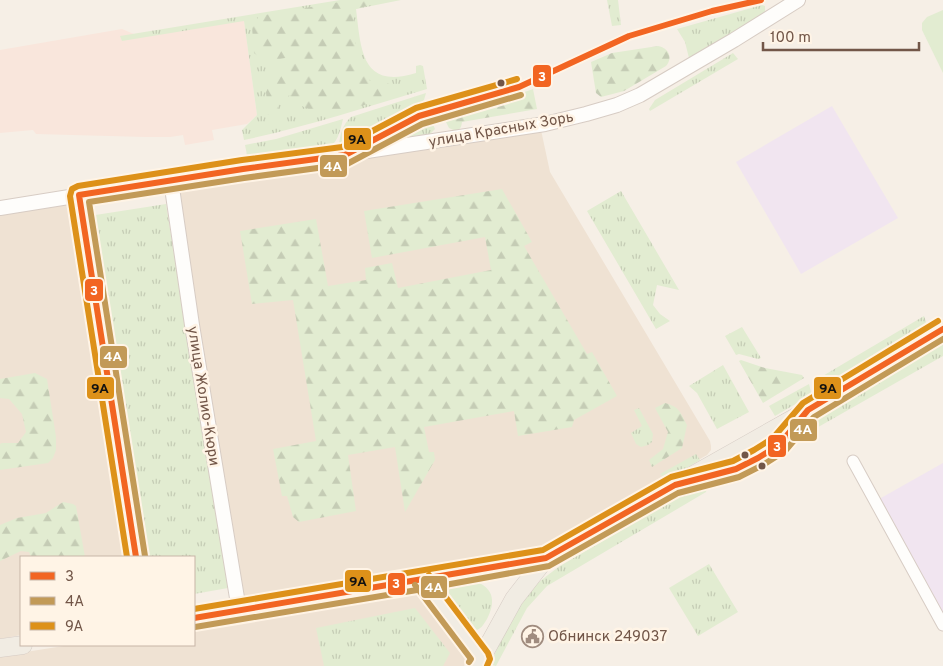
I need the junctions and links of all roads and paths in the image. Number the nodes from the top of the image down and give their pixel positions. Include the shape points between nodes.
1 (798, 0) edge
2 (171, 181) junction
3 (79, 195) junction
4 (0, 208) edge
5 (943, 329) edge
6 (853, 461) dead end
7 (136, 556) edge
8 (546, 558) junction
9 (422, 580) junction
10 (239, 610) junction
11 (195, 618) edge
12 (943, 625) edge
13 (20, 645) edge
14 (0, 648) edge
15 (479, 662) edge

1 - 2 street, улица Красных Зорь via 640,95 586,114 545,124
2 - 3 street, улица Красных Зорь
2 - 10 street, улица Жолио-Кюри
3 - 4 street, улица Красных Зорь
3 - 7 street
5 - 8 main road via 796,417
6 - 12 street
8 - 9 main road
8 - 15 main road via 514,598
9 - 10 main road
9 - 15 main road
10 - 11 main road
13 - 14 main road

